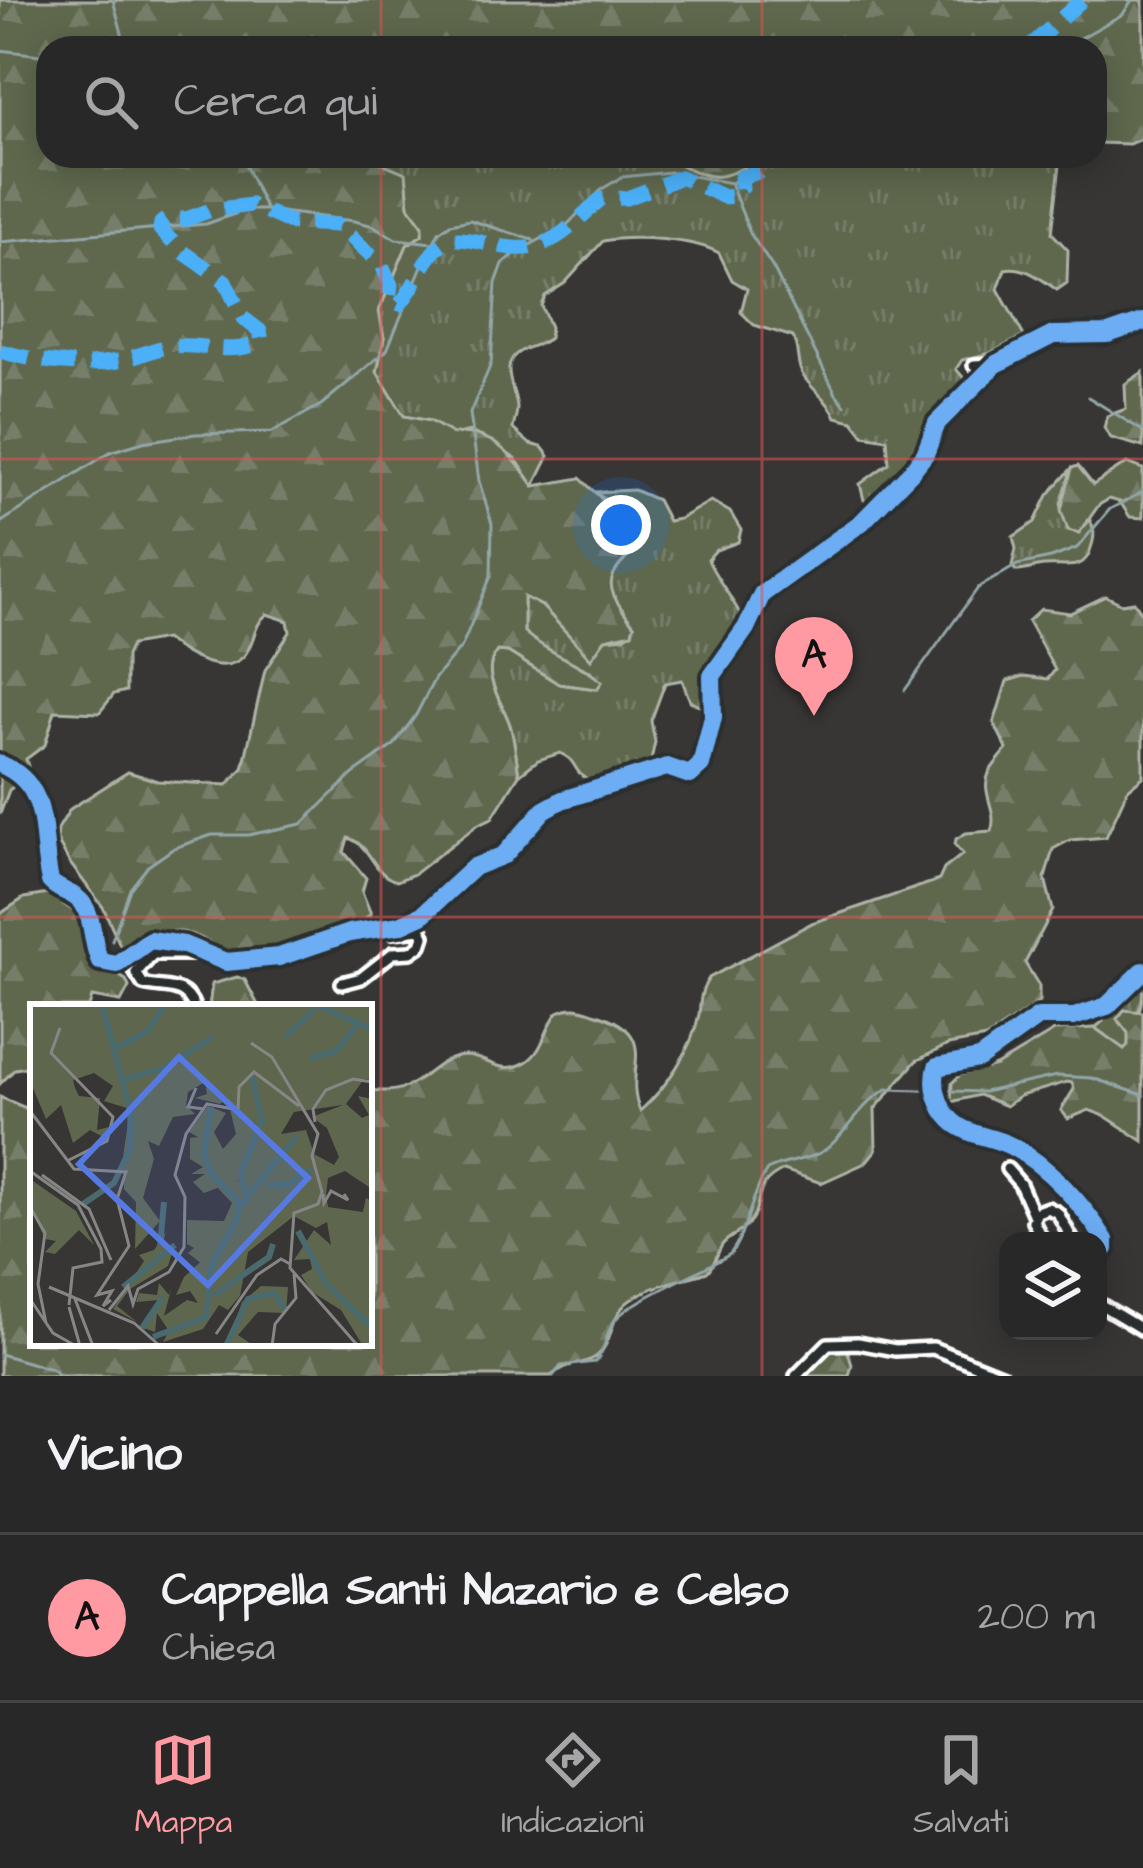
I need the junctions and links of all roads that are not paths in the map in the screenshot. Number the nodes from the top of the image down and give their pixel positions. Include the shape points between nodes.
1 (1143, 322) edge
2 (996, 364) junction
3 (974, 365) dead end
4 (0, 764) edge
5 (369, 932) junction
6 (203, 954) junction
7 (1143, 971) edge
8 (342, 982) dead end
9 (192, 1004) edge
10 (1007, 1169) dead end
11 (1034, 1216) junction
12 (1037, 1232) edge
13 (1067, 1232) edge
14 (1098, 1232) edge
15 (1107, 1308) edge
16 (1143, 1330) edge
17 (796, 1376) edge
18 (1003, 1376) edge

1 - 2 street via 1108,334 1053,334
2 - 3 street
2 - 5 street via 937,423 925,454 862,522 762,595 712,676 713,717 701,765 690,775 668,767 573,794 422,915
4 - 6 street via 33,787 50,880 86,907 100,961 117,964 150,940
5 - 6 street via 279,957 226,962
5 - 8 street via 421,929 424,936 411,952 393,953
6 - 9 street via 153,954 136,973 143,984 171,987
7 - 14 street via 1107,1006 1038,1017 979,1059 937,1067 933,1081 952,1122 1011,1145 1055,1179
10 - 11 street
11 - 12 street
11 - 13 street via 1053,1209
15 - 16 street
17 - 18 street via 828,1344 857,1343 933,1348

